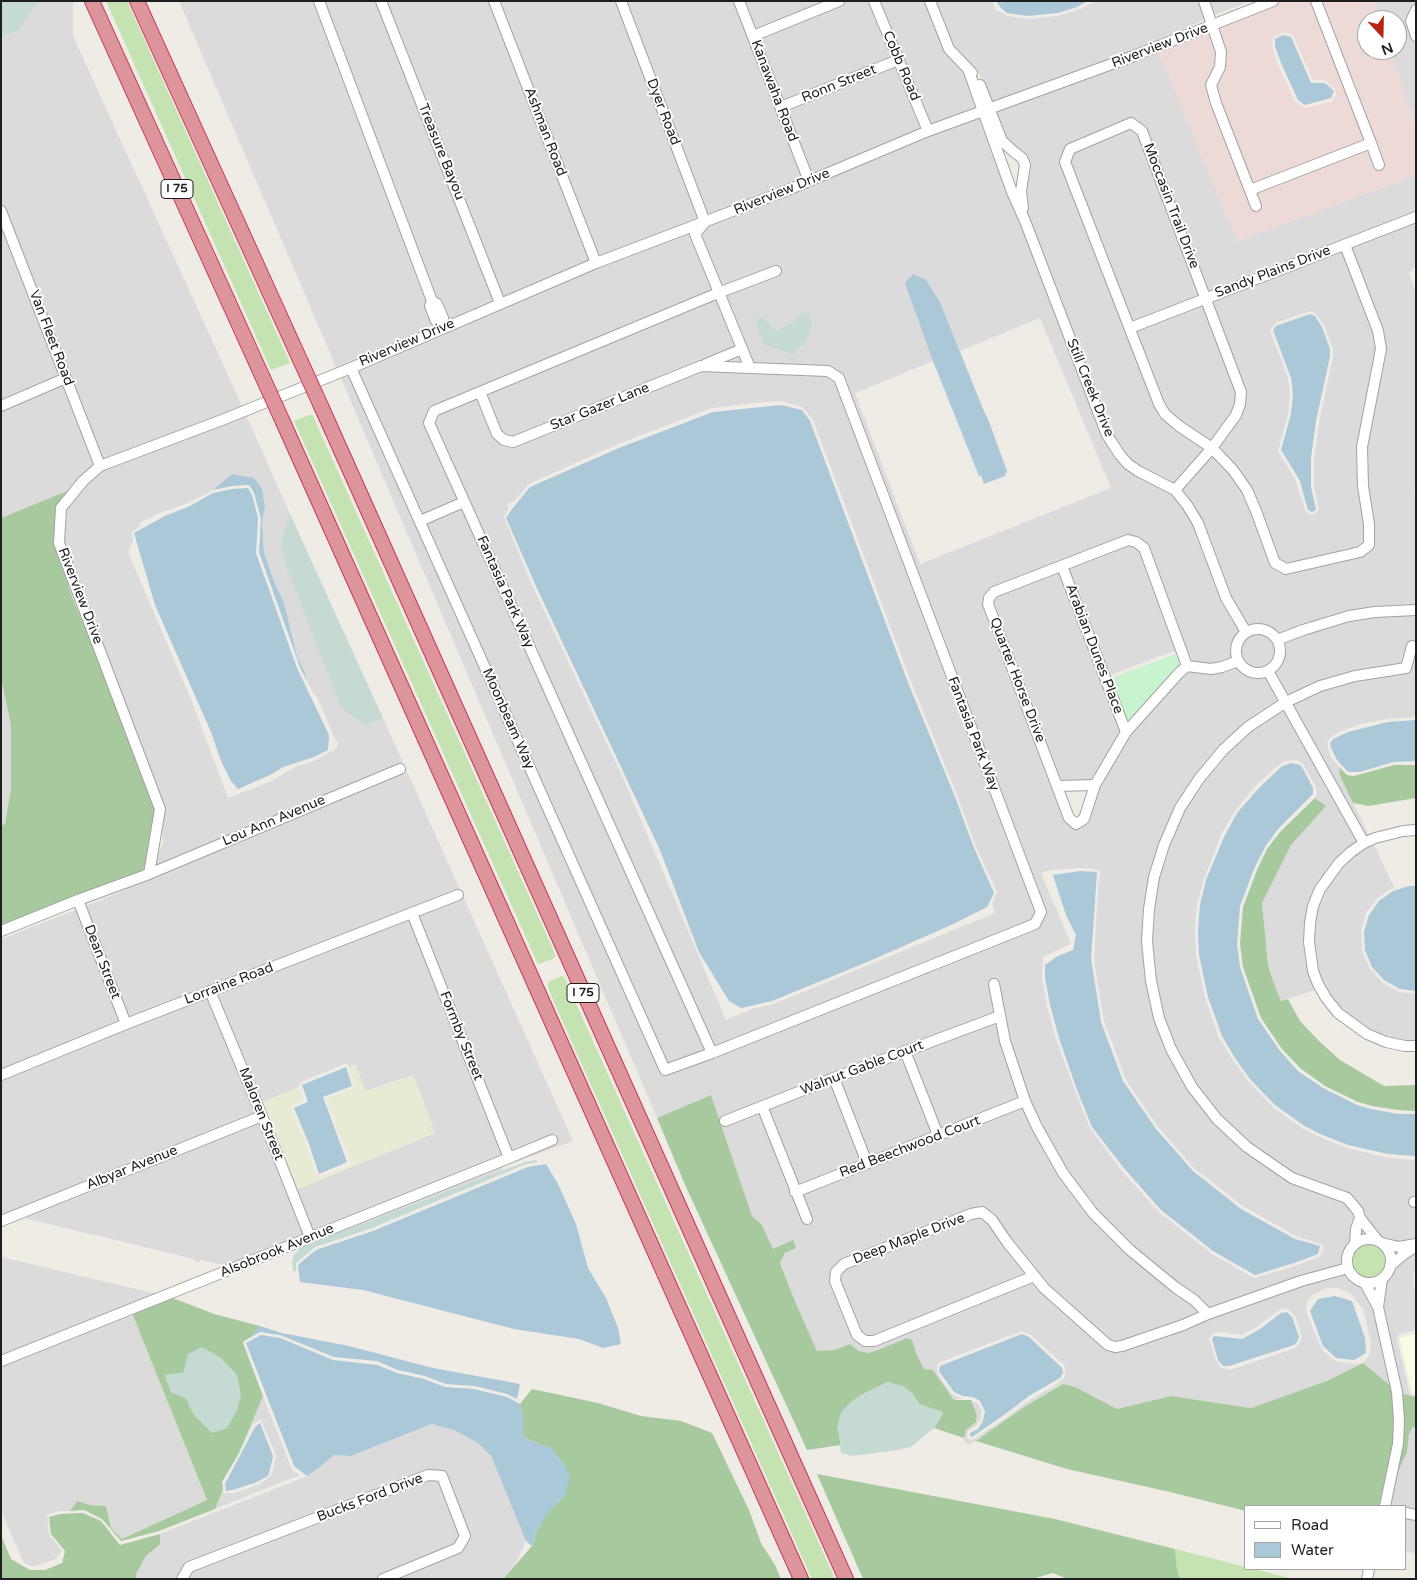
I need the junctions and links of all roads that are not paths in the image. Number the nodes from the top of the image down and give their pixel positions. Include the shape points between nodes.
1 (92, 1) edge
2 (137, 1) edge
3 (319, 1) edge
4 (381, 1) edge
5 (494, 1) edge
6 (621, 1) edge
7 (739, 1) edge
8 (839, 1) edge
9 (874, 1) edge
10 (930, 1) edge
11 (1204, 1) edge
12 (1273, 1) edge
13 (1316, 1) edge
14 (1416, 10) edge
15 (1213, 25) junction
16 (753, 36) junction
17 (1416, 36) edge
18 (898, 60) junction
19 (781, 107) junction
20 (986, 109) junction
21 (928, 131) junction
22 (1371, 143) junction
23 (1379, 165) dead end
24 (1024, 174) junction
25 (1007, 177) junction
26 (809, 181) junction
27 (1250, 190) junction
28 (1256, 206) dead end
29 (1, 211) edge
30 (1416, 217) edge
31 (1025, 221) junction
32 (705, 222) junction
33 (1345, 245) junction
34 (596, 263) junction
35 (776, 271) dead end
36 (718, 294) junction
37 (1206, 298) junction
38 (500, 303) junction
39 (442, 326) junction
40 (1130, 328) junction
41 (742, 349) junction
42 (702, 366) junction
43 (351, 368) junction
44 (750, 368) junction
45 (66, 378) junction
46 (480, 392) junction
47 (1, 406) edge
48 (1212, 448) junction
49 (100, 466) junction
50 (1175, 490) junction
51 (464, 502) junction
52 (420, 521) junction
53 (1062, 566) junction
54 (1416, 610) edge
55 (1246, 632) junction
56 (1277, 640) junction
57 (1412, 646) dead end
58 (1238, 661) junction
59 (1187, 666) junction
60 (1268, 671) junction
61 (1286, 702) junction
62 (1126, 732) junction
63 (400, 769) dead end
64 (1095, 785) junction
65 (1057, 786) junction
66 (1416, 830) edge
67 (1364, 844) junction
68 (149, 874) junction
69 (458, 895) dead end
70 (78, 900) junction
71 (412, 913) junction
72 (1, 931) edge
73 (994, 984) dead end
74 (210, 991) junction
75 (1000, 1016) junction
76 (126, 1024) junction
77 (1416, 1046) edge
78 (905, 1051) junction
79 (712, 1053) junction
80 (665, 1070) joint
81 (1, 1076) edge
82 (834, 1078) junction
83 (1025, 1101) junction
84 (762, 1106) junction
85 (262, 1116) junction
86 (725, 1121) dead end
87 (938, 1136) junction
88 (552, 1140) dead end
89 (510, 1158) junction
90 (867, 1163) junction
91 (796, 1192) junction
92 (1360, 1218) junction
93 (806, 1219) dead end
94 (1, 1221) edge
95 (310, 1237) junction
96 (1380, 1242) junction
97 (1355, 1244) junction
98 (1416, 1245) edge
99 (1390, 1266) junction
100 (1348, 1268) junction
101 (1034, 1276) junction
102 (1382, 1279) junction
103 (1364, 1283) junction
104 (1378, 1307) junction
105 (1208, 1314) junction
106 (1, 1361) edge
107 (1385, 1505) edge
108 (182, 1579) edge
109 (382, 1579) edge
110 (801, 1579) edge
111 (846, 1579) edge

1 - 110 highway, I 75, bridge
2 - 111 highway, I 75, bridge
3 - 39 street via 432,301 437,304 443,318
4 - 38 street, Treasure Bayou
5 - 34 street, Ashman Road
6 - 32 street, Dyer Road
7 - 16 street, Kanawaha Road
8 - 16 street
9 - 18 street, Cobb Road
10 - 20 street via 949,49 976,76
11 - 15 street
12 - 15 street, Riverview Drive
13 - 22 street
14 - 17 street via 1411,21
15 - 20 street, Riverview Drive
15 - 27 street via 1221,52 1220,67 1211,85
16 - 19 street, Kanawaha Road
18 - 19 street, Ronn Street
18 - 21 street, Cobb Road
19 - 26 street, Kanawaha Road
20 - 21 street, Riverview Drive
20 - 24 street, Still Creek Drive via 1002,141 1022,158
20 - 25 street, Still Creek Drive
21 - 26 street, Riverview Drive
22 - 23 street
22 - 27 street
24 - 25 street
24 - 31 street, Still Creek Drive via 1020,191
25 - 31 street, Still Creek Drive
26 - 32 street, Riverview Drive
27 - 28 street
29 - 45 street, Van Fleet Road
30 - 33 street, Sandy Plains Drive
31 - 50 street, Still Creek Drive via 1108,435 1128,464
32 - 34 street, Riverview Drive
32 - 36 street via 695,234
33 - 37 street, Sandy Plains Drive
33 - 48 street, Moccasin Trail Drive via 1378,331 1381,349 1362,448 1362,486 1369,545 1360,552 1286,569 1275,563 1246,490 1234,470
34 - 38 street, Riverview Drive
35 - 36 street, Fantasia Park Way
36 - 41 street
36 - 46 street, Fantasia Park Way
37 - 40 street, Sandy Plains Drive
37 - 40 street, Moccasin Trail Drive via 1142,131 1131,123 1070,148 1065,162
37 - 48 street, Moccasin Trail Drive via 1241,392 1236,415
38 - 39 street, Riverview Drive
39 - 43 street, Riverview Drive
40 - 48 street, Moccasin Trail Drive via 1158,404 1179,426
41 - 42 street
41 - 44 street
42 - 44 street, Star Gazer Lane
42 - 46 street, Star Gazer Lane via 513,442 497,434
43 - 49 street, Riverview Drive
43 - 52 street, Moonbeam Way
44 - 79 street, Fantasia Park Way via 828,371 838,378 1040,912 1035,924
45 - 47 street
45 - 49 street, Van Fleet Road
46 - 51 street, Fantasia Park Way via 434,411 429,423
48 - 50 street, Moccasin Trail Drive
49 - 68 street, Riverview Drive via 61,508 59,543 160,809
50 - 55 street, Still Creek Drive via 1198,523 1226,598
51 - 52 street
51 - 79 street, Fantasia Park Way
52 - 80 street, Moonbeam Way
53 - 59 street, Quarter Horse Drive via 1128,540 1144,548
53 - 62 street, Arabian Dunes Place
53 - 65 street, Quarter Horse Drive via 994,592 988,604
54 - 56 street via 1349,616
55 - 56 street via 1267,630
55 - 58 street via 1237,642
56 - 60 street via 1280,647 1278,660
57 - 61 street via 1406,668 1355,676 1320,686
58 - 59 street via 1211,669
58 - 60 street via 1248,671
59 - 62 street, Quarter Horse Drive
60 - 61 street
61 - 67 street
61 - 92 street via 1223,750 1180,808 1154,877 1147,941 1151,981 1159,1018 1171,1049 1192,1087 1217,1119 1247,1147 1292,1178 1347,1198
62 - 64 street, Quarter Horse Drive
63 - 68 street, Lou Ann Avenue
64 - 65 street
64 - 65 street, Quarter Horse Drive via 1084,819 1076,824 1069,818
66 - 67 street via 1389,834
67 - 77 street via 1351,852 1329,876 1313,906 1308,942 1313,970 1326,998 1353,1026 1386,1042
68 - 70 street
69 - 71 street, Lorraine Road
70 - 72 street
70 - 76 street, Dean Street
71 - 74 street, Lorraine Road
71 - 89 street, Formby Street
73 - 75 street
74 - 76 street, Lorraine Road
74 - 85 street, Maloren Street
75 - 78 street, Walnut Gable Court
75 - 83 street
76 - 81 street, Lorraine Road
78 - 82 street, Walnut Gable Court
78 - 87 street
79 - 80 street, Fantasia Park Way
82 - 84 street, Walnut Gable Court
82 - 90 street
83 - 87 street, Red Beechwood Court
83 - 105 street via 1036,1127 1063,1172 1093,1212 1130,1250
84 - 86 street, Walnut Gable Court
84 - 91 street
85 - 94 street, Albyar Avenue
85 - 95 street, Maloren Street
87 - 90 street, Red Beechwood Court
88 - 89 street, Alsobrook Avenue
89 - 95 street, Alsobrook Avenue
90 - 91 street, Red Beechwood Court
91 - 93 street
92 - 96 street
92 - 97 street
95 - 106 street, Alsobrook Avenue
96 - 97 street via 1366,1239
96 - 98 street
96 - 99 street via 1390,1254
97 - 100 street via 1347,1255
98 - 99 street
99 - 102 street
100 - 103 street via 1354,1278
100 - 105 street, Deep Maple Drive
101 - 101 street, Deep Maple Drive via 992,1220 982,1212 844,1264 836,1272 835,1281 857,1335 865,1341 874,1341
101 - 105 street, Deep Maple Drive via 1108,1345 1116,1347 1183,1326
102 - 103 street
102 - 104 street
103 - 104 street
104 - 107 street via 1397,1392 1399,1420 1398,1444
108 - 109 street, Bucks Ford Drive via 189,1567 428,1475 442,1476 466,1536 458,1548

